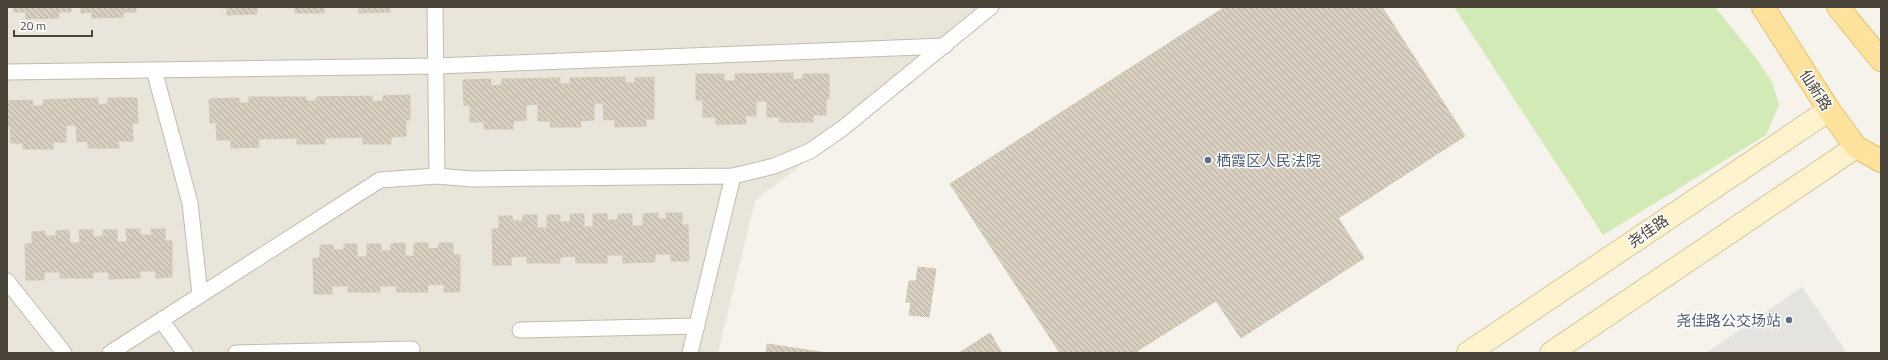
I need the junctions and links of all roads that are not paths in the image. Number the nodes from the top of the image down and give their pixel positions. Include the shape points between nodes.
1 (435, 7) edge
2 (991, 7) edge
3 (1763, 7) edge
4 (1838, 7) edge
5 (945, 46) junction
6 (1881, 60) edge
7 (437, 66) junction
8 (154, 70) junction
9 (7, 72) edge
10 (1829, 110) junction
11 (1856, 147) junction
12 (1881, 161) edge
13 (437, 176) junction
14 (733, 176) junction
15 (7, 281) edge
16 (200, 295) junction
17 (161, 320) junction
18 (697, 326) junction
19 (520, 330) dead end
20 (412, 349) dead end
21 (64, 353) edge
22 (110, 353) edge
23 (185, 353) edge
24 (236, 353) edge
25 (690, 353) edge
26 (1468, 353) edge
27 (1551, 353) edge

1 - 7 lane
2 - 5 lane
3 - 10 main road, 仙新路
4 - 6 main road
5 - 7 lane
5 - 14 lane via 843,128 810,151 774,166
7 - 8 lane
7 - 13 lane
8 - 9 lane
8 - 16 lane via 190,203
10 - 11 main road, 仙新路
10 - 26 main road, 尧佳路
11 - 12 main road, 仙新路
11 - 27 main road
13 - 14 lane via 472,179
13 - 16 lane via 380,180
14 - 18 lane
15 - 21 lane
16 - 17 lane
17 - 22 lane
17 - 23 lane
18 - 19 lane
18 - 25 lane
20 - 24 lane

